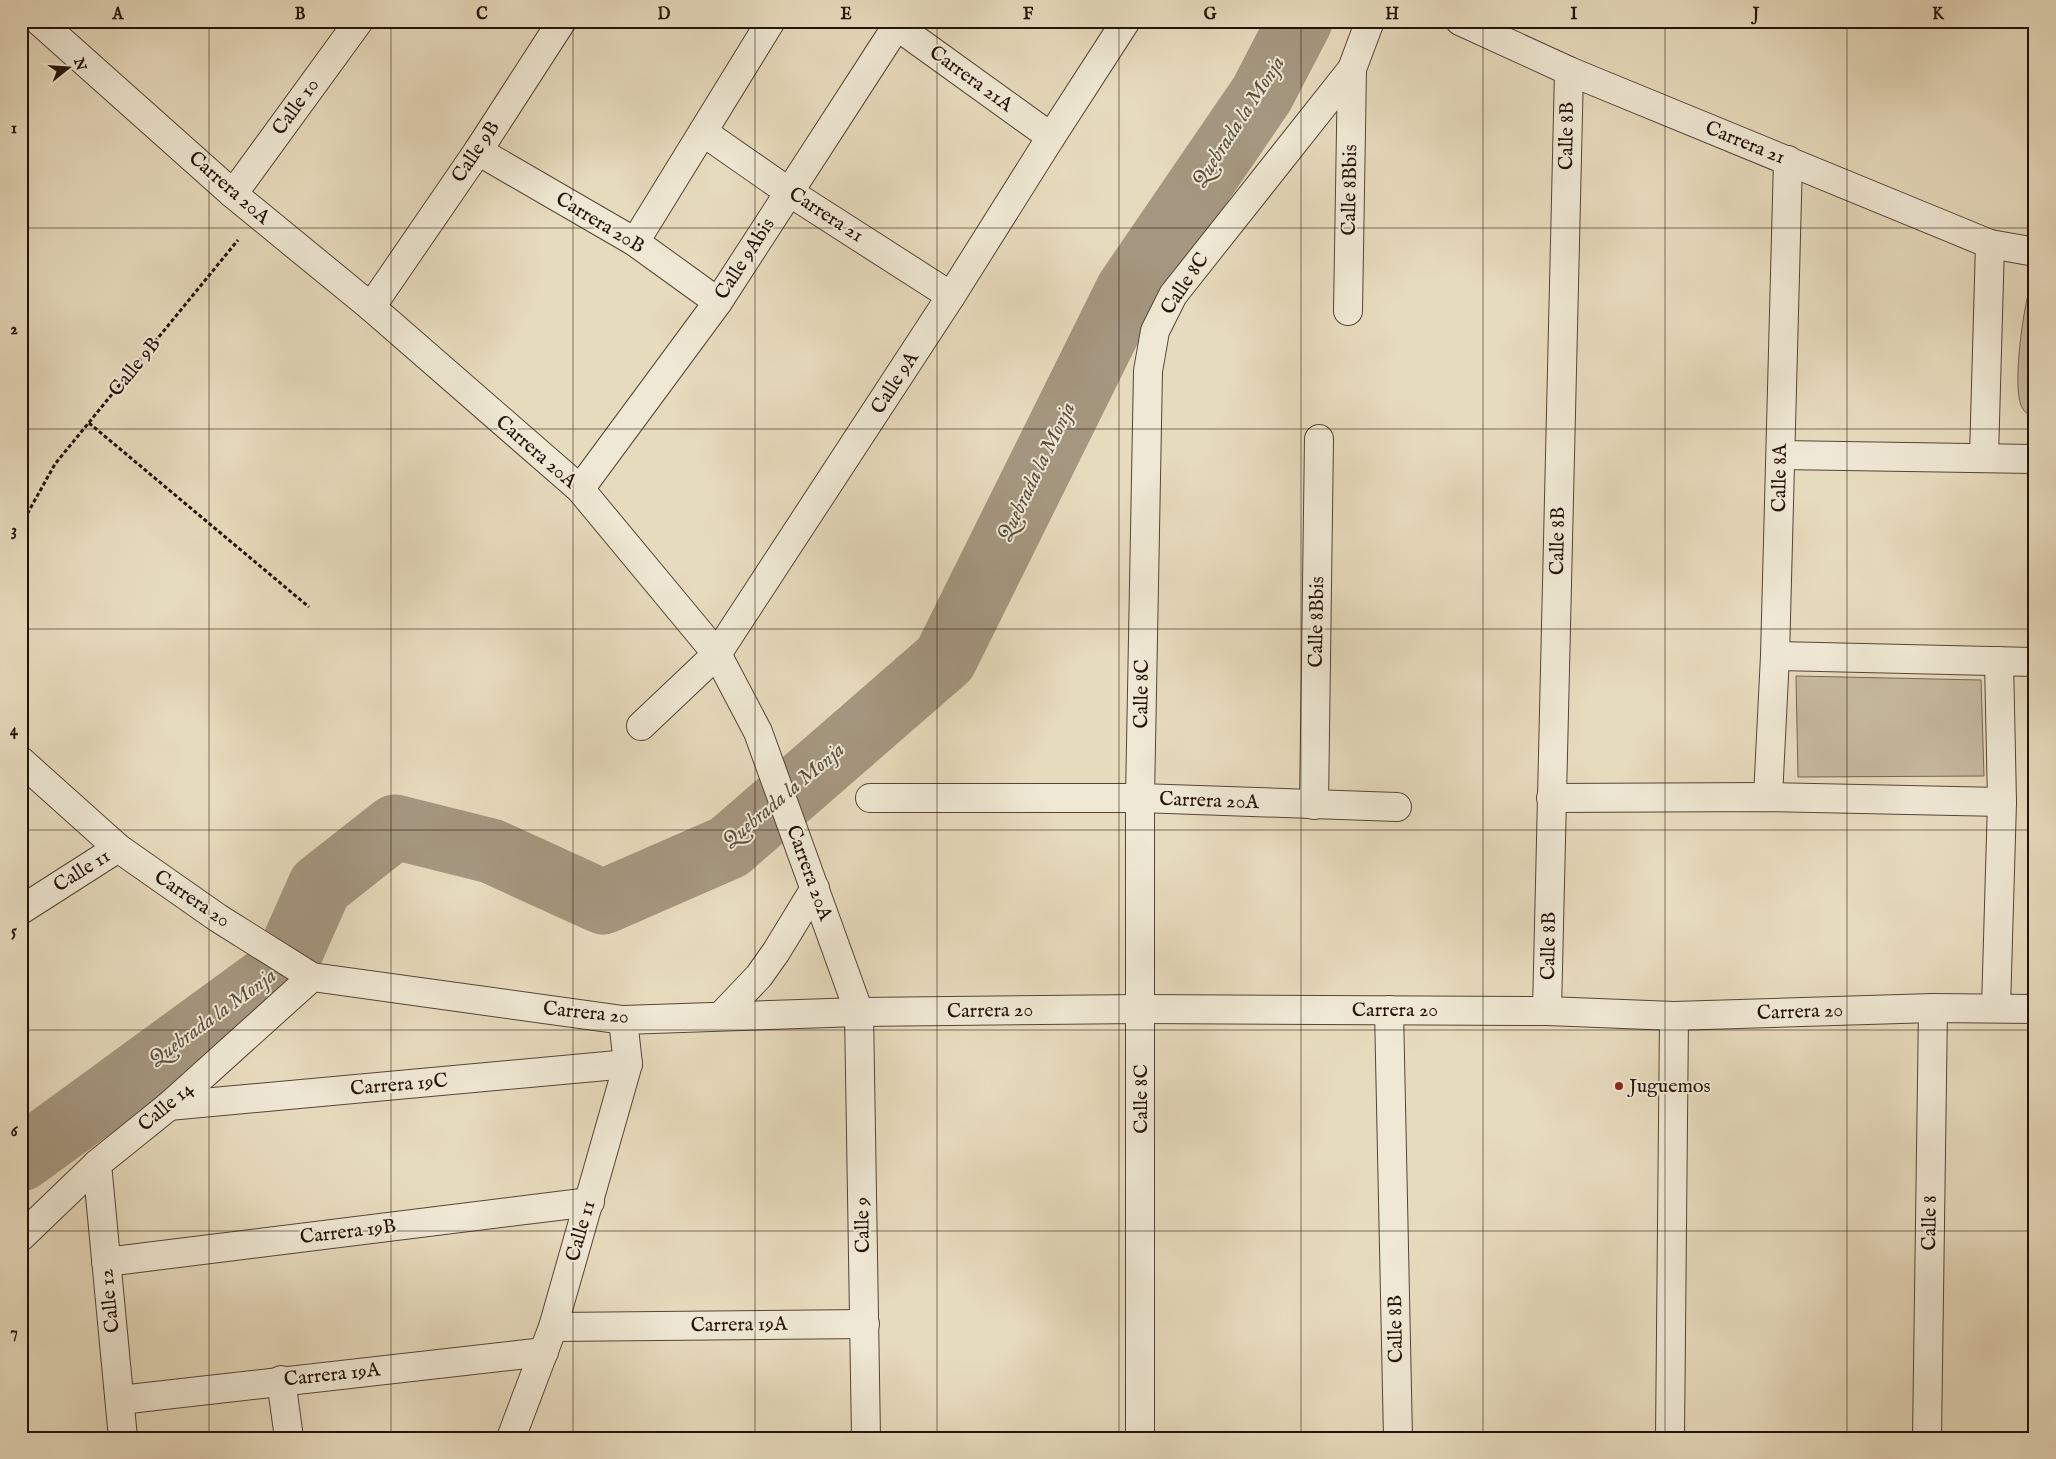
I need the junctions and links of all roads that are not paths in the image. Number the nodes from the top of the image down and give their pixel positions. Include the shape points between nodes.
1 (39, 21) edge
2 (359, 21) edge
3 (562, 21) edge
4 (771, 21) edge
5 (1126, 21) edge
6 (1370, 21) edge
7 (1460, 21) edge
8 (896, 23) edge
9 (1352, 69) junction
10 (1569, 71) junction
11 (703, 132) junction
12 (1051, 137) junction
13 (478, 151) junction
14 (1788, 160) junction
15 (789, 192) junction
16 (233, 194) junction
17 (635, 242) junction
18 (1990, 244) junction
19 (2035, 252) edge
20 (951, 296) junction
21 (718, 302) junction
22 (371, 307) junction
23 (1348, 311) dead end
24 (1319, 439) dead end
25 (1781, 455) junction
26 (1984, 457) junction
27 (2035, 459) edge
28 (580, 489) junction
29 (717, 654) junction
30 (1775, 656) junction
31 (1999, 661) junction
32 (2035, 662) edge
33 (641, 726) dead end
34 (21, 761) edge
35 (1768, 797) junction
36 (870, 798) dead end
37 (1140, 798) junction
38 (1551, 798) junction
39 (2002, 802) junction
40 (1314, 805) junction
41 (1397, 807) dead end
42 (118, 848) junction
43 (811, 876) junction
44 (21, 910) edge
45 (312, 977) junction
46 (1933, 1008) junction
47 (1996, 1008) junction
48 (1141, 1009) junction
49 (2035, 1009) edge
50 (1389, 1010) junction
51 (1548, 1011) junction
52 (859, 1012) junction
53 (721, 1016) junction
54 (1674, 1016) junction
55 (623, 1020) junction
56 (628, 1064) junction
57 (169, 1106) junction
58 (96, 1164) junction
59 (590, 1202) junction
60 (21, 1237) edge
61 (106, 1262) junction
62 (866, 1324) junction
63 (548, 1340) junction
64 (281, 1380) junction
65 (120, 1400) junction
66 (123, 1438) edge
67 (289, 1438) edge
68 (511, 1438) edge
69 (866, 1438) edge
70 (1140, 1438) edge
71 (1398, 1438) edge
72 (1670, 1438) edge
73 (1927, 1438) edge

1 - 16 street, Carrera 20A
2 - 16 street, Calle 10
3 - 13 street, Calle 9B
4 - 11 street
5 - 12 street, Calle 9A
6 - 9 street, Calle 8C
7 - 10 street, Carrera 21
8 - 12 street, Carrera 21A
8 - 15 street, Calle 9Abis
9 - 23 street, Calle 8Bbis
9 - 37 street, Calle 8C via 1173,295 1156,331 1148,371
10 - 14 street, Carrera 21
10 - 38 street, Calle 8B
11 - 15 street, Carrera 21
11 - 17 street
12 - 20 street, Calle 9A
13 - 17 street, Carrera 20B
13 - 22 street, Calle 9B
14 - 18 street, Carrera 21
14 - 25 street, Calle 8A
15 - 20 street, Carrera 21
15 - 21 street, Calle 9Abis
16 - 22 street, Carrera 20A
17 - 21 street, Carrera 20B
18 - 19 street, Carrera 21
18 - 26 street
20 - 29 street, Calle 9A
21 - 28 street, Calle 9Abis
22 - 28 street, Carrera 20A
24 - 40 street, Calle 8Bbis
25 - 26 street
25 - 30 street, Calle 8A
26 - 27 street
28 - 29 street, Carrera 20A
29 - 33 street, Calle 9A
29 - 43 street, Carrera 20A via 758,732
30 - 31 street
30 - 35 street, Calle 8A
31 - 32 street
31 - 39 street
34 - 42 street, Carrera 20
35 - 38 street
35 - 39 street
36 - 37 street, Carrera 20A
37 - 40 street, Carrera 20A
37 - 48 street, Calle 8C
38 - 51 street, Calle 8B
39 - 47 street
40 - 41 street, Carrera 20A
42 - 44 street, Calle 11
42 - 45 street, Carrera 20 via 218,918
43 - 52 street, Carrera 20A
43 - 53 street via 776,952 759,976
45 - 55 street, Carrera 20
45 - 57 street, Calle 14
46 - 47 street, Carrera 20
46 - 54 street, Carrera 20
46 - 73 street, Calle 8
47 - 49 street, Carrera 20
48 - 50 street, Carrera 20
48 - 52 street, Carrera 20
48 - 70 street, Calle 8C
50 - 51 street, Carrera 20
50 - 71 street, Calle 8B
51 - 54 street, Carrera 20
52 - 53 street, Carrera 20
52 - 62 street, Calle 9
53 - 55 street, Carrera 20
54 - 72 street
55 - 56 street, Calle 11
56 - 57 street, Carrera 19C
56 - 59 street, Calle 11
57 - 58 street, Calle 14
58 - 60 street, Calle 14
58 - 61 street, Calle 12
59 - 61 street, Carrera 19B
59 - 63 street, Calle 11
61 - 65 street, Calle 12
62 - 63 street, Carrera 19A
62 - 69 street, Calle 9
63 - 64 street, Carrera 19A
63 - 68 street, Calle 11
64 - 65 street, Carrera 19A
64 - 67 street
65 - 66 street, Calle 12

